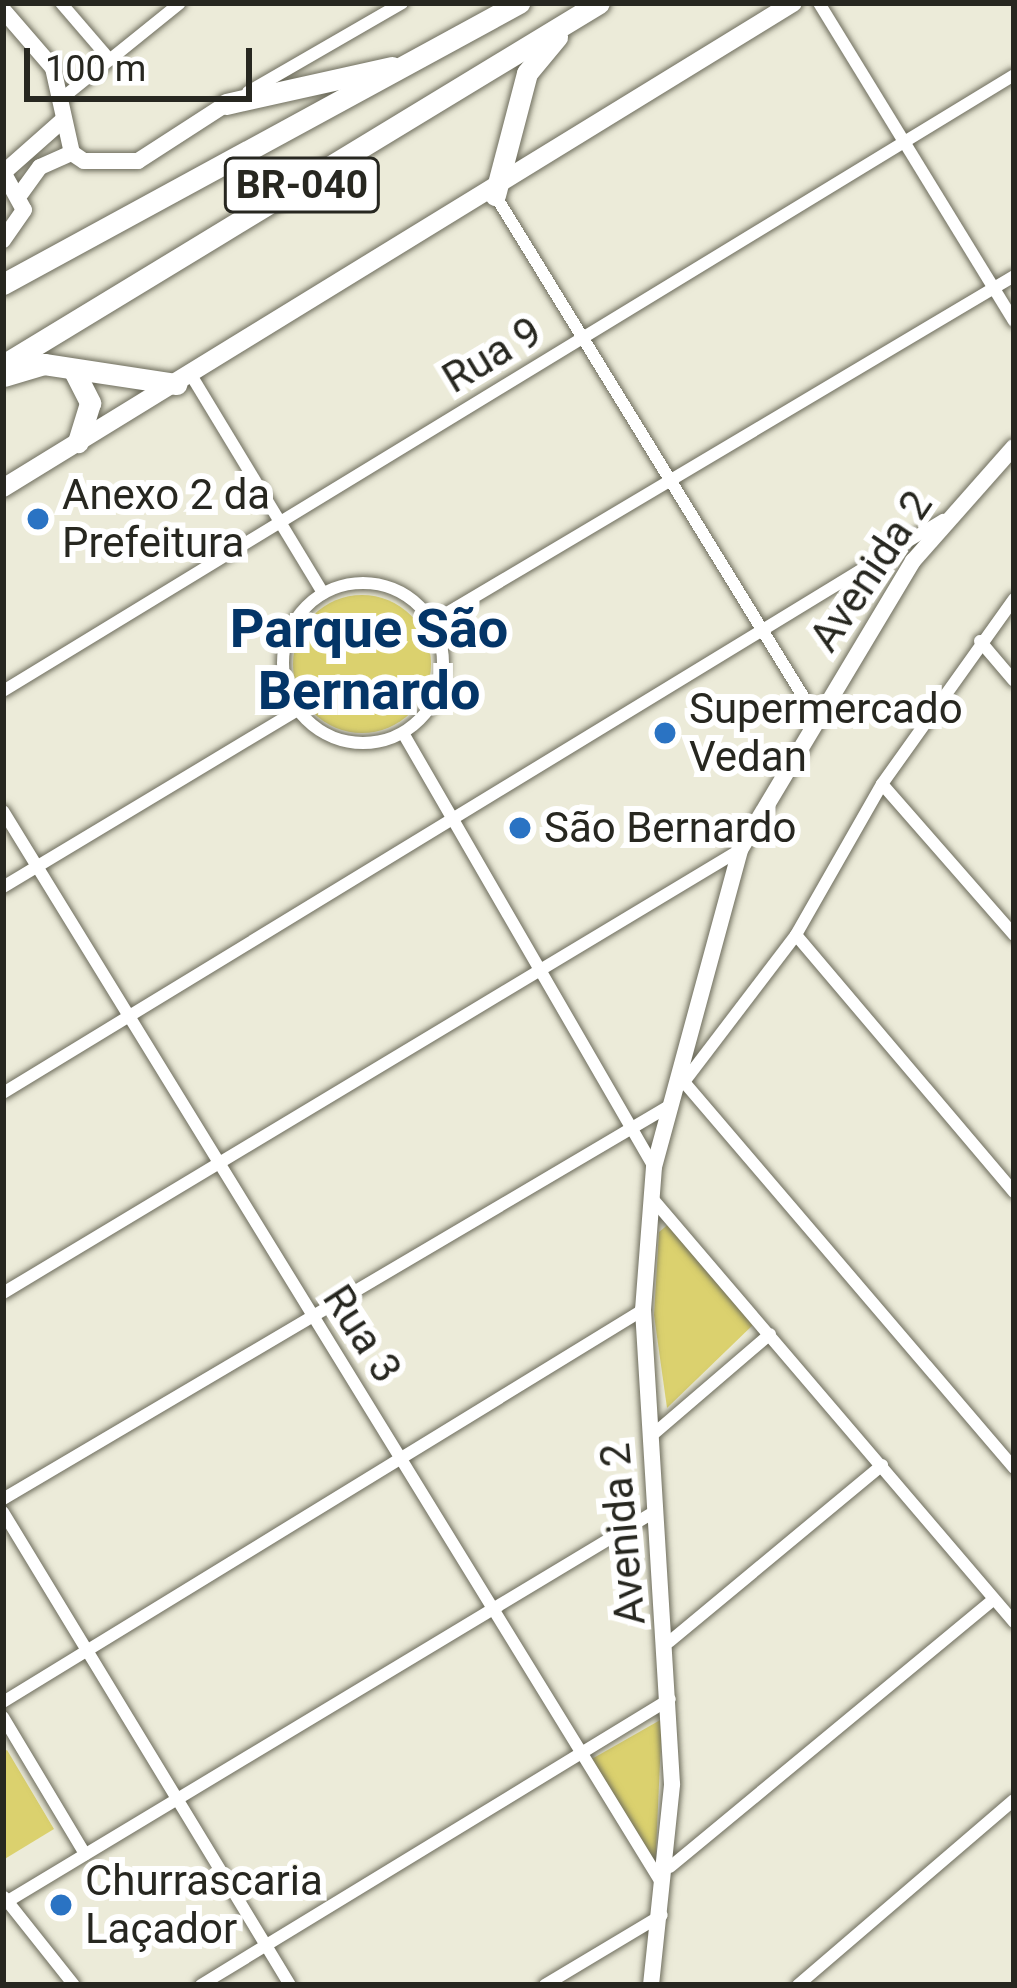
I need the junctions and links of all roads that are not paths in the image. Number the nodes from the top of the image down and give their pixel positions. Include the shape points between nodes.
1 (61, 3) edge
2 (180, 3) edge
3 (402, 3) edge
4 (793, 3) edge
5 (819, 3) edge
6 (512, 5) edge
7 (592, 7) edge
8 (3, 10) edge
9 (439, 53) junction
10 (110, 60) junction
11 (1014, 75) edge
12 (66, 95) junction
13 (226, 104) junction
14 (63, 120) junction
15 (906, 141) junction
16 (72, 153) junction
17 (3, 173) edge
18 (21, 193) junction
19 (495, 195) junction
20 (3, 240) edge
21 (1014, 276) edge
22 (3, 284) edge
23 (994, 289) junction
24 (1014, 321) edge
25 (583, 338) junction
26 (3, 364) edge
27 (74, 371) junction
28 (3, 376) edge
29 (184, 379) junction
30 (78, 442) junction
31 (1014, 447) edge
32 (674, 484) junction
33 (3, 488) edge
34 (943, 520) junction
35 (281, 523) junction
36 (323, 593) junction
37 (1014, 599) edge
38 (432, 622) junction
39 (764, 633) junction
40 (980, 641) junction
41 (1014, 680) edge
42 (3, 692) edge
43 (297, 710) junction
44 (817, 719) junction
45 (404, 734) junction
46 (882, 784) junction
47 (3, 811) edge
48 (453, 822) junction
49 (740, 850) junction
50 (38, 867) junction
51 (3, 887) edge
52 (796, 935) junction
53 (1014, 935) edge
54 (537, 968) junction
55 (128, 1018) junction
56 (684, 1082) junction
57 (3, 1093) edge
58 (669, 1106) junction
59 (628, 1122) junction
60 (654, 1166) junction
61 (219, 1167) junction
62 (1014, 1192) edge
63 (651, 1197) junction
64 (3, 1293) edge
65 (643, 1310) junction
66 (307, 1312) junction
67 (770, 1334) junction
68 (650, 1437) junction
69 (403, 1458) junction
70 (1011, 1458) edge
71 (882, 1465) junction
72 (3, 1499) edge
73 (3, 1512) edge
74 (654, 1512) junction
75 (994, 1598) junction
76 (495, 1609) junction
77 (1014, 1622) edge
78 (669, 1642) junction
79 (87, 1648) junction
80 (671, 1699) junction
81 (3, 1702) edge
82 (3, 1717) edge
83 (582, 1754) junction
84 (180, 1799) junction
85 (1014, 1800) edge
86 (85, 1854) junction
87 (670, 1867) junction
88 (667, 1892) junction
89 (4, 1900) edge
90 (664, 1914) junction
91 (267, 1945) junction
92 (656, 1981) edge
93 (74, 1985) edge
94 (201, 1985) edge
95 (290, 1985) edge
96 (545, 1985) edge
97 (798, 1985) edge

1 - 10 street
2 - 10 street
3 - 13 street
4 - 19 main road
5 - 15 street
6 - 9 highway, BR-040
7 - 19 highway via 527,73
7 - 26 highway, BR-040
8 - 12 street
9 - 13 highway
9 - 22 highway, BR-040
10 - 12 street
11 - 15 street, Rua 9
12 - 14 street
13 - 16 street via 138,161
14 - 16 street
14 - 17 street
15 - 23 street
15 - 25 street, Rua 9
16 - 18 street via 40,167
17 - 18 street
18 - 20 street via 24,210
19 - 25 street
19 - 29 main road
21 - 23 street
23 - 24 street
23 - 32 street
25 - 32 street
25 - 35 street, Rua 9
27 - 28 highway via 44,364
27 - 29 highway
27 - 30 highway via 90,403
29 - 30 main road
29 - 35 street
30 - 33 main road
31 - 34 street, Avenida 2
32 - 38 street
32 - 39 street
34 - 39 street
34 - 44 street, Avenida 2
35 - 36 street
35 - 42 street, Rua 9
36 - 38 street via 395,589
36 - 43 street via 285,646
37 - 40 street, Avenida 2
38 - 45 street via 437,695
39 - 44 street
39 - 48 street
40 - 41 street
40 - 46 street, Avenida 2
43 - 45 street via 335,739
43 - 50 street
44 - 49 street, Avenida 2
45 - 48 street
46 - 52 street, Avenida 2
46 - 53 street
47 - 50 street, Rua 3
48 - 54 street
48 - 55 street
49 - 54 street
49 - 56 street, Avenida 2
50 - 51 street
50 - 55 street, Rua 3
52 - 56 street, Avenida 2
52 - 62 street
54 - 59 street
54 - 61 street
55 - 57 street
55 - 61 street, Rua 3
56 - 58 street, Avenida 2
56 - 70 street
58 - 59 street
58 - 60 street, Avenida 2
59 - 60 street
59 - 66 street
60 - 63 street, Avenida 2
61 - 64 street
61 - 66 street, Rua 3
63 - 65 street, Avenida 2
63 - 67 street
65 - 68 street, Avenida 2
65 - 69 street
66 - 69 street, Rua 3
66 - 72 street
67 - 68 street
67 - 71 street
68 - 74 street, Avenida 2
69 - 76 street, Rua 3
69 - 79 street
71 - 75 street
71 - 78 street
73 - 79 street
74 - 76 street
74 - 78 street, Avenida 2
75 - 77 street
75 - 87 street
76 - 83 street, Rua 3
76 - 84 street
78 - 80 street, Avenida 2
79 - 81 street
79 - 84 street
80 - 83 street
80 - 87 street, Avenida 2
82 - 86 street
83 - 88 street, Rua 3
83 - 91 street
84 - 86 street
84 - 91 street
85 - 97 street
86 - 89 street
87 - 88 street, Avenida 2
88 - 90 street, Avenida 2
89 - 93 street
90 - 92 street, Avenida 2
90 - 96 street
91 - 94 street
91 - 95 street

